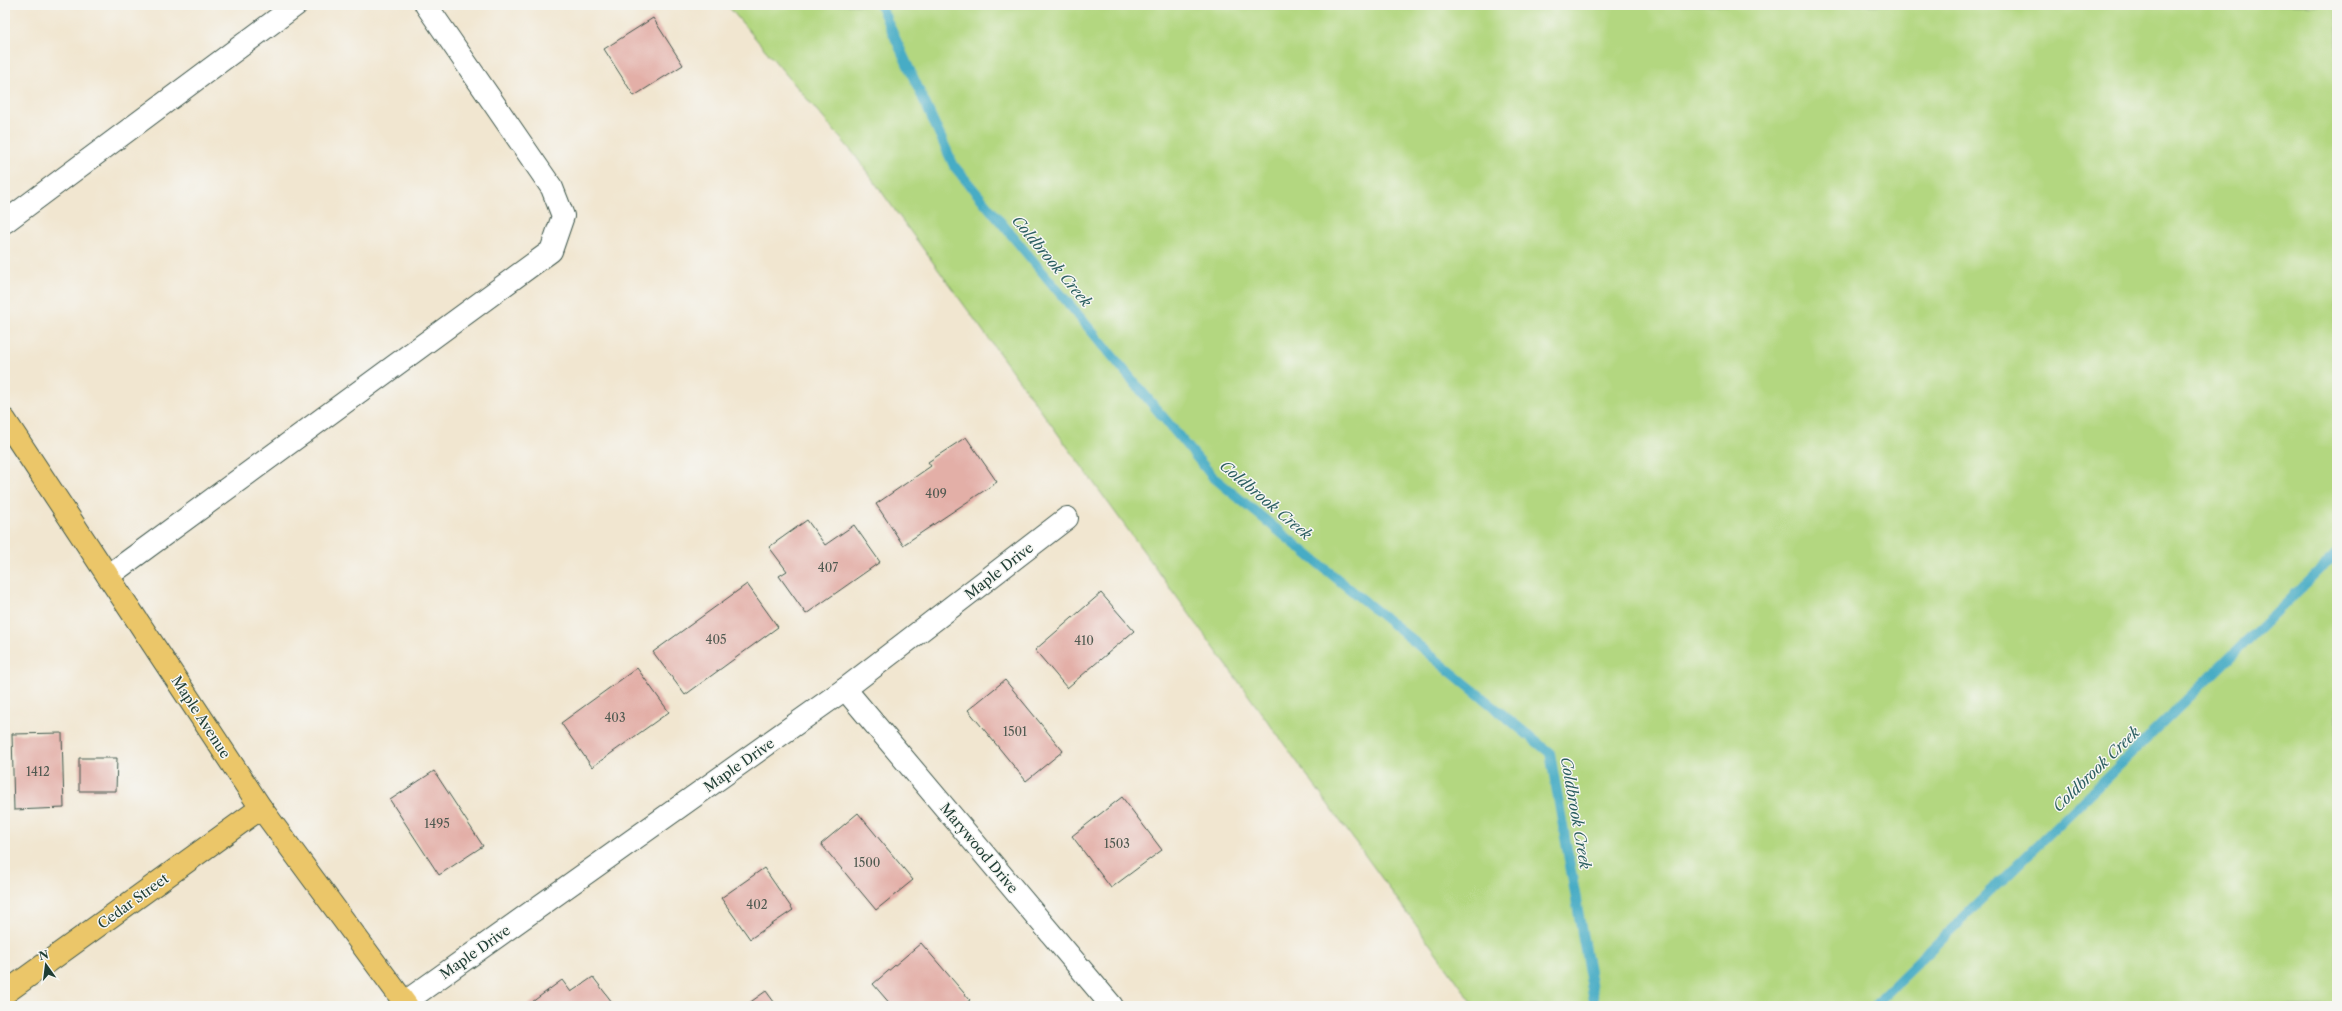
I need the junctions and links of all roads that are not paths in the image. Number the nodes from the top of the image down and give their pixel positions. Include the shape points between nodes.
1 (296, 5) edge
2 (426, 5) edge
3 (5, 222) edge
4 (5, 420) edge
5 (1067, 518) dead end
6 (108, 576) junction
7 (845, 689) junction
8 (261, 808) junction
9 (5, 993) edge
10 (406, 1004) edge
11 (1112, 1006) edge

1 - 3 street
2 - 6 street via 552,188 563,216 551,251
4 - 6 main road, Maple Avenue
5 - 7 street, Maple Drive
6 - 8 main road, Maple Avenue
7 - 10 street, Maple Drive
7 - 11 street, Marywood Drive
8 - 9 main road, Cedar Street
8 - 10 main road, Maple Avenue

